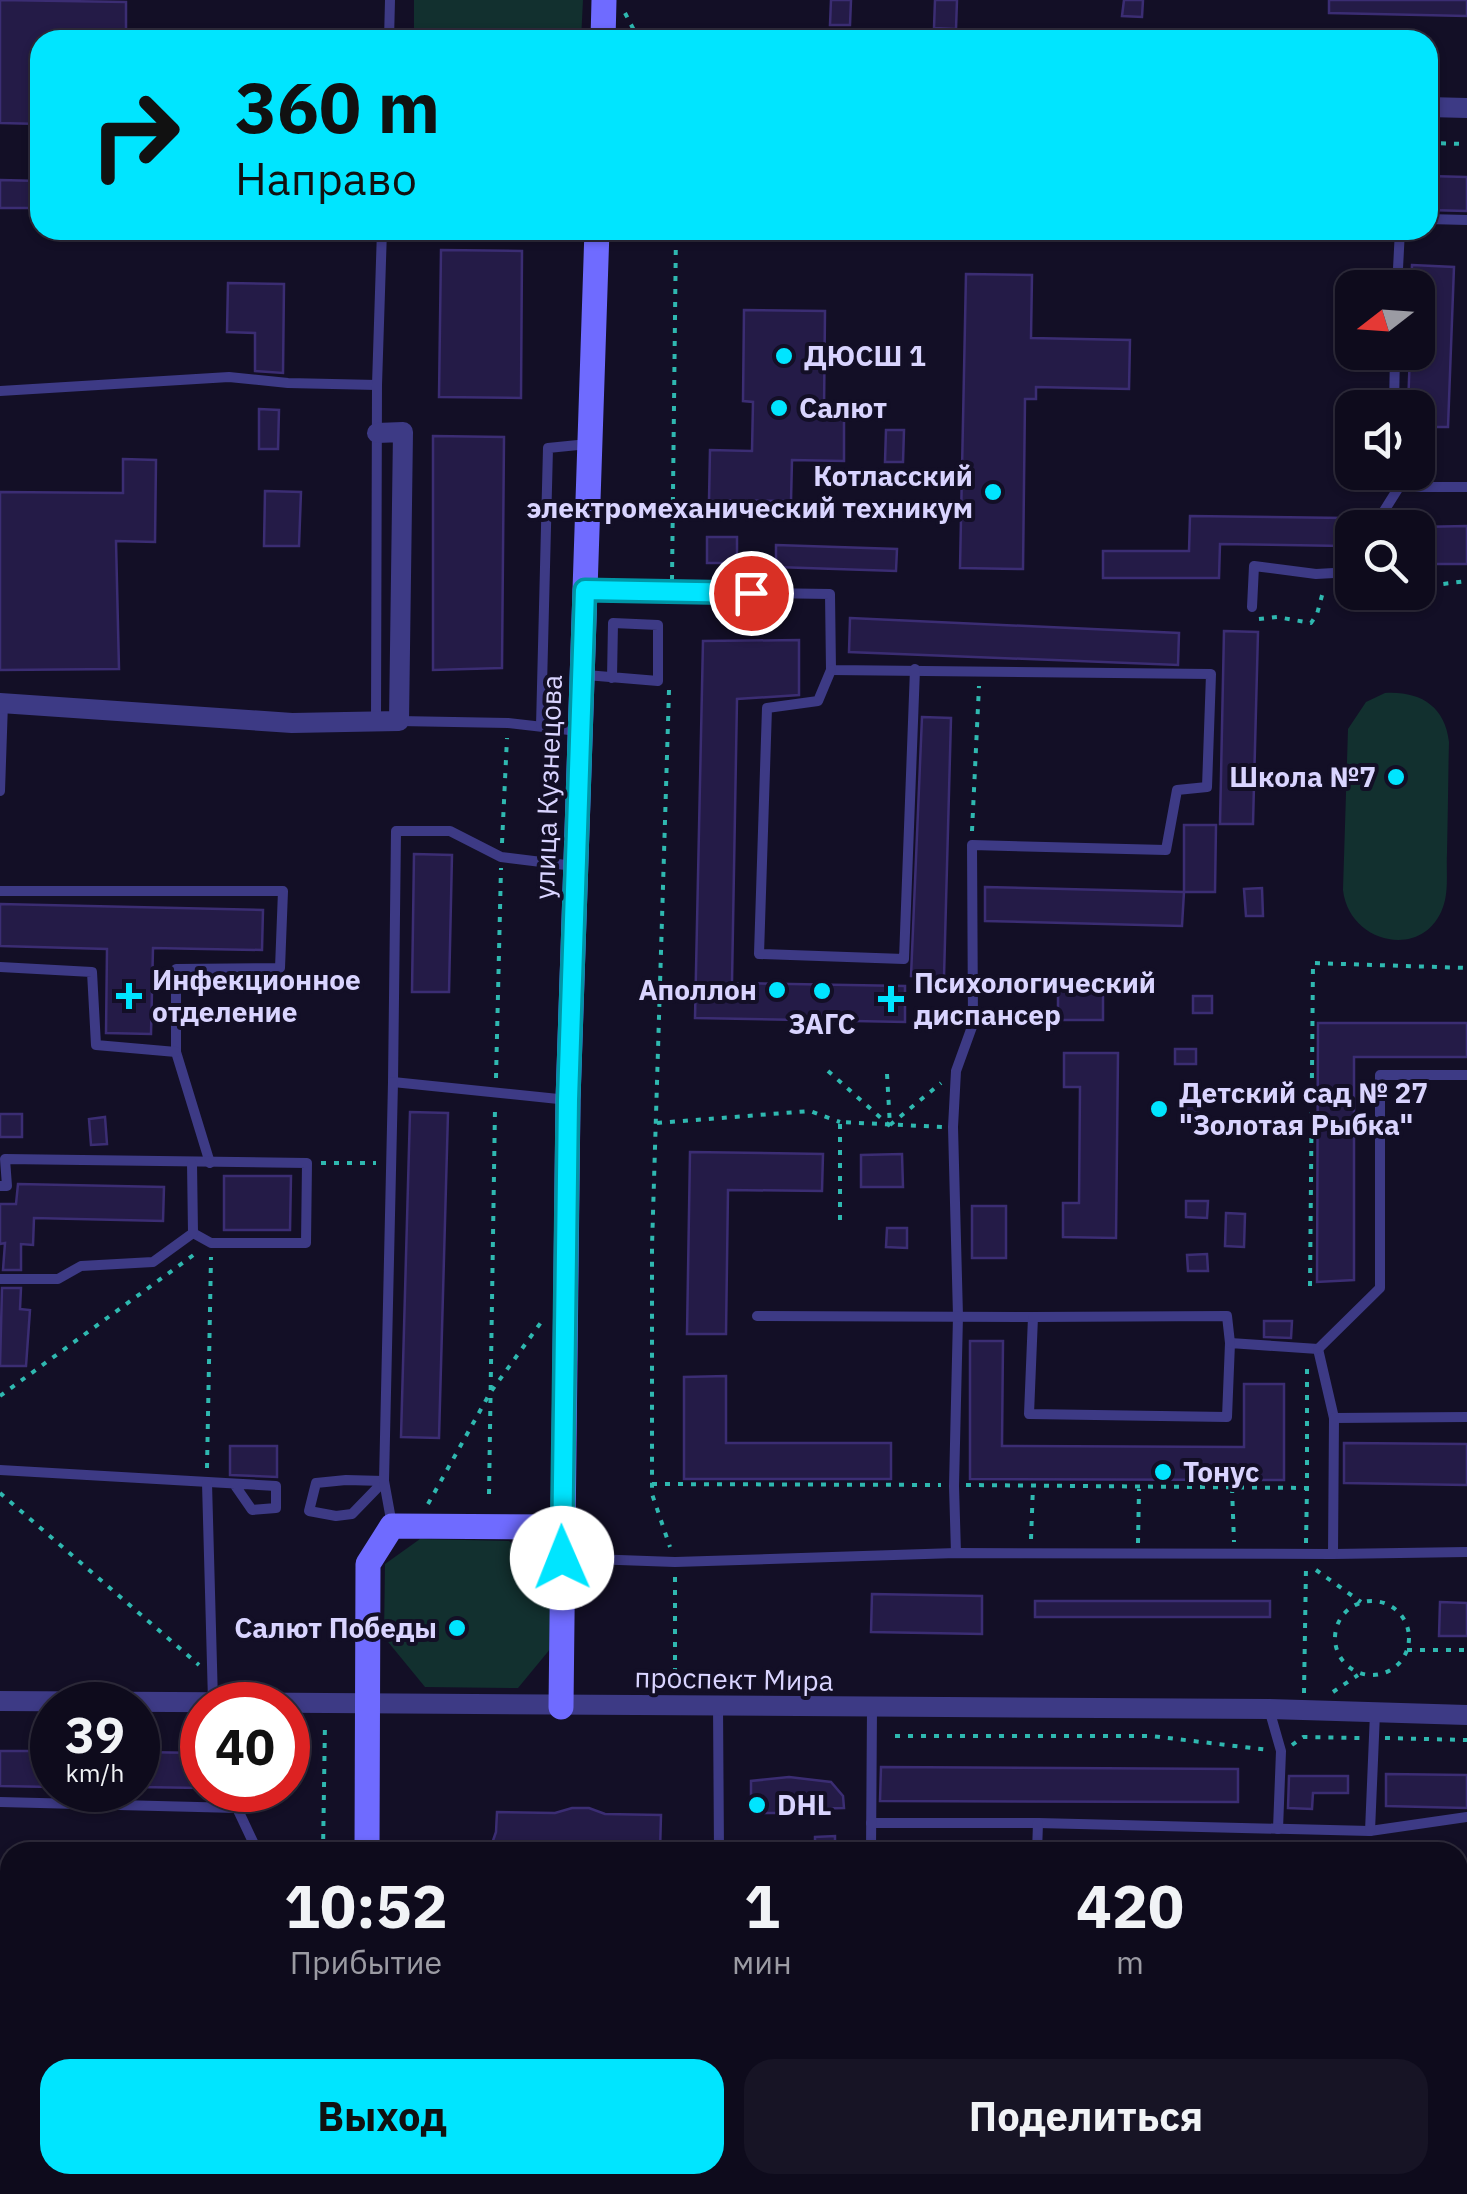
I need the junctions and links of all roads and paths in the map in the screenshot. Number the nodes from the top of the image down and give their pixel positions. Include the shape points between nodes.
1 (390, 0) edge
2 (604, 0) edge
3 (619, 0) edge
4 (388, 30) edge
5 (603, 30) edge
6 (633, 30) edge
7 (1438, 107) edge
8 (1467, 108) edge
9 (1438, 143) edge
10 (1467, 144) edge
11 (1438, 219) edge
12 (1467, 220) edge
13 (382, 240) edge
14 (596, 240) edge
15 (676, 240) edge
16 (1400, 240) edge
17 (1399, 270) edge
18 (378, 385) junction
19 (0, 391) edge
20 (378, 433) junction
21 (591, 444) junction
22 (1435, 487) edge
23 (1467, 487) edge
24 (1335, 573) edge
25 (1467, 581) edge
26 (1328, 585) dead end
27 (1435, 585) edge
28 (585, 590) junction
29 (672, 592) junction
30 (1252, 607) dead end
31 (1254, 620) dead end
32 (831, 670) junction
33 (915, 670) junction
34 (980, 671) junction
35 (583, 675) junction
36 (612, 678) junction
37 (669, 691) dead end
38 (1, 703) edge
39 (376, 720) junction
40 (400, 720) junction
41 (541, 726) junction
42 (581, 731) junction
43 (0, 791) edge
44 (972, 845) junction
45 (576, 866) junction
46 (0, 891) edge
47 (0, 967) edge
48 (1467, 968) edge
49 (176, 1052) junction
50 (828, 1071) dead end
51 (956, 1071) junction
52 (887, 1074) dead end
53 (1467, 1075) edge
54 (393, 1082) junction
55 (568, 1100) junction
56 (840, 1122) junction
57 (654, 1123) junction
58 (890, 1126) junction
59 (954, 1128) junction
60 (192, 1163) junction
61 (210, 1163) junction
62 (307, 1163) junction
63 (391, 1163) junction
64 (0, 1186) edge
65 (840, 1220) dead end
66 (193, 1233) junction
67 (211, 1243) junction
68 (0, 1279) edge
69 (1310, 1286) dead end
70 (757, 1316) dead end
71 (958, 1316) junction
72 (1033, 1317) junction
73 (543, 1321) dead end
74 (1230, 1343) junction
75 (1312, 1349) junction
76 (0, 1396) edge
77 (1467, 1417) edge
78 (1334, 1418) junction
79 (0, 1470) edge
80 (384, 1481) junction
81 (208, 1483) junction
82 (234, 1484) dead end
83 (652, 1484) junction
84 (954, 1486) junction
85 (1033, 1486) junction
86 (1232, 1488) junction
87 (1307, 1488) junction
88 (1139, 1489) junction
89 (0, 1492) edge
90 (404, 1526) junction
91 (561, 1527) junction
92 (1138, 1552) junction
93 (1234, 1552) junction
94 (1467, 1552) edge
95 (956, 1554) junction
96 (1031, 1554) junction
97 (1306, 1554) junction
98 (1332, 1554) junction
99 (562, 1558) junction
100 (675, 1562) junction
101 (1361, 1602) junction
102 (1407, 1650) junction
103 (1467, 1650) edge
104 (214, 1678) junction
105 (214, 1682) edge
106 (0, 1701) edge
107 (180, 1701) edge
108 (310, 1702) edge
109 (367, 1702) junction
110 (561, 1706) junction
111 (675, 1706) junction
112 (718, 1706) junction
113 (872, 1708) junction
114 (1270, 1710) junction
115 (1304, 1711) junction
116 (1375, 1713) junction
117 (1467, 1714) edge
118 (325, 1721) dead end
119 (894, 1736) dead end
120 (1304, 1738) junction
121 (1374, 1738) junction
122 (1467, 1740) edge
123 (1281, 1751) junction
124 (0, 1802) edge
125 (1467, 1818) edge
126 (870, 1823) junction
127 (1038, 1823) junction
128 (1278, 1829) junction
129 (1370, 1831) junction
130 (253, 1842) edge
131 (323, 1842) edge
132 (367, 1842) edge
133 (719, 1842) edge
134 (871, 1842) edge
135 (1037, 1842) edge

1 - 4 lane
2 - 5 street
3 - 6 path
7 - 8 street
9 - 10 path
11 - 12 lane
13 - 18 lane
14 - 21 street, улица Кузнецова
15 - 29 path
16 - 17 lane
18 - 19 lane via 229,377
18 - 20 lane
20 - 39 lane
20 - 40 street via 403,432
21 - 28 street, улица Кузнецова
21 - 41 lane via 548,448
22 - 23 lane
24 - 30 lane via 1254,566
25 - 27 path
26 - 31 path via 1310,623 1277,616
28 - 29 lane
28 - 35 street, улица Кузнецова
29 - 32 lane via 830,594
32 - 33 lane
32 - 33 lane via 818,701 767,708 759,954 904,959
33 - 34 lane
34 - 44 path
34 - 44 lane via 1211,674 1207,787 1177,790 1166,850
35 - 36 lane
35 - 42 street, улица Кузнецова
36 - 36 lane via 614,623 658,624 658,681
37 - 57 path
38 - 39 street via 292,723
38 - 43 lane
39 - 40 street
40 - 41 lane
41 - 42 lane
42 - 45 street, улица Кузнецова
44 - 51 lane via 973,1024
45 - 54 lane via 501,858 450,831 396,831
45 - 55 street, улица Кузнецова
46 - 49 lane via 283,891 280,968 176,969
47 - 49 lane via 92,972 96,1046
48 - 69 path via 1313,963
49 - 61 lane
50 - 58 path
51 - 58 path
51 - 59 lane
52 - 58 path
53 - 75 lane via 1380,1075 1380,1288
54 - 55 lane
54 - 63 lane
55 - 91 street, улица Кузнецова
56 - 57 path via 810,1111
56 - 58 path
56 - 65 path
57 - 83 path
58 - 59 path
59 - 71 lane
60 - 61 lane
60 - 64 lane via 5,1159 6,1186
60 - 66 lane
61 - 62 lane
62 - 63 path
62 - 67 lane via 306,1244
63 - 80 lane
66 - 67 lane
66 - 68 lane via 152,1262 81,1266 58,1280
67 - 76 path
67 - 81 path
70 - 71 lane
71 - 72 lane
71 - 84 lane
72 - 74 lane via 1227,1316
72 - 74 lane via 1028,1414 1227,1417
73 - 90 path
74 - 75 lane
75 - 78 lane
75 - 87 path
77 - 78 lane
78 - 98 lane
79 - 81 lane
80 - 80 lane via 352,1514 309,1512 316,1483
80 - 90 lane
81 - 82 lane
81 - 104 lane
83 - 84 path
83 - 100 path
84 - 85 path
84 - 95 lane
85 - 88 path
85 - 96 path
86 - 87 path
86 - 88 path
86 - 93 path
87 - 97 path
88 - 92 path
89 - 104 path
90 - 91 street
90 - 109 street via 368,1564
91 - 99 street, улица Кузнецова
92 - 93 lane
92 - 96 lane
93 - 97 lane
94 - 98 lane
95 - 96 lane
95 - 100 lane
97 - 98 lane
99 - 100 lane
99 - 110 street, улица Кузнецова
100 - 111 path
101 - 102 path via 1394,1608 1408,1627
101 - 102 path via 1336,1626 1336,1649 1349,1668 1383,1674
101 - 115 path via 1306,1562
102 - 103 path
104 - 105 lane
106 - 107 street, проспект Мира
108 - 109 street, проспект Мира
109 - 110 street, проспект Мира
109 - 132 street
110 - 111 street, проспект Мира
111 - 112 street, проспект Мира
112 - 113 street, проспект Мира
112 - 133 lane
113 - 114 street, проспект Мира
113 - 126 lane
114 - 115 street, проспект Мира
114 - 123 lane
115 - 116 street, проспект Мира
115 - 120 path
116 - 117 street, проспект Мира
116 - 121 lane
118 - 131 path
119 - 123 path via 1151,1736
120 - 121 path
120 - 123 path
121 - 122 path
121 - 129 lane
123 - 128 lane
124 - 130 lane via 237,1808
125 - 129 lane
126 - 127 lane
126 - 134 lane
127 - 128 lane
127 - 135 lane
128 - 129 lane

